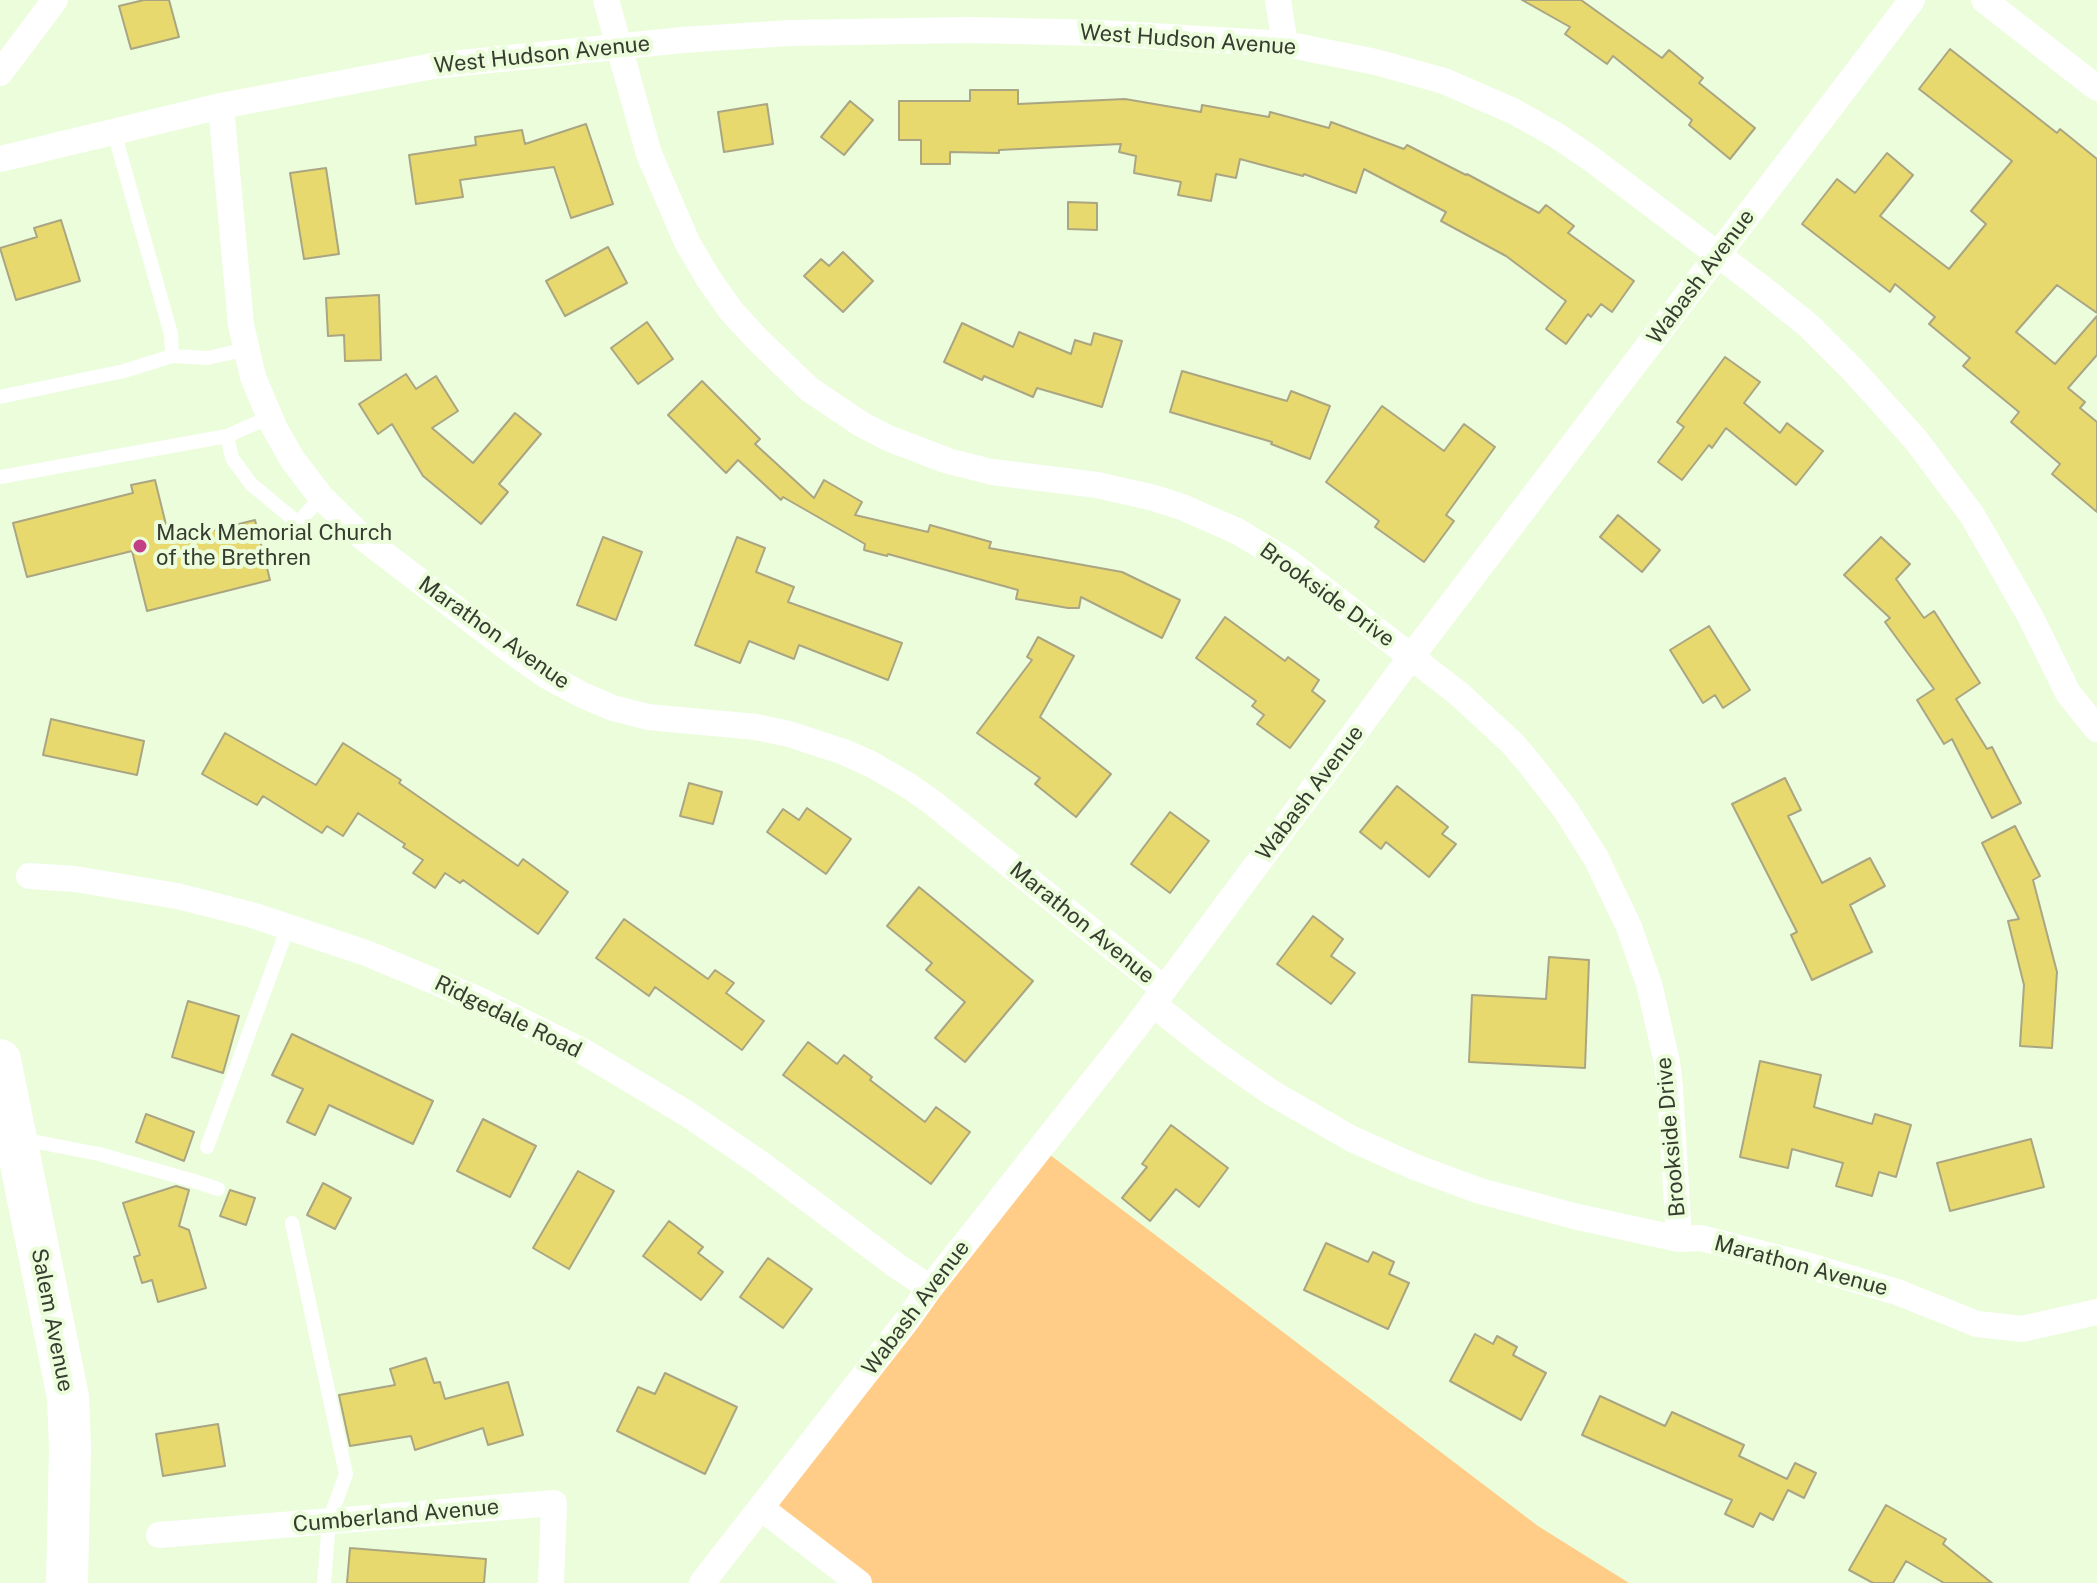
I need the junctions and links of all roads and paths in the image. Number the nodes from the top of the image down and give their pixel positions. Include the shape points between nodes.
1 (55, 0) edge
2 (606, 0) edge
3 (1278, 0) edge
4 (1912, 0) edge
5 (1984, 0) edge
6 (1285, 44) junction
7 (618, 46) junction
8 (0, 73) edge
9 (2097, 88) edge
10 (221, 106) junction
11 (114, 132) junction
12 (0, 159) edge
13 (1717, 255) junction
14 (247, 349) junction
15 (172, 356) junction
16 (0, 397) edge
17 (270, 417) junction
18 (227, 436) junction
19 (0, 477) edge
20 (321, 497) junction
21 (1411, 657) junction
22 (2097, 729) edge
23 (29, 876) dead end
24 (288, 927) junction
25 (1158, 996) junction
26 (0, 1060) edge
27 (8, 1140) edge
28 (207, 1147) dead end
29 (218, 1189) dead end
30 (292, 1223) dead end
31 (1679, 1239) junction
32 (930, 1288) junction
33 (2097, 1312) edge
34 (761, 1508) junction
35 (329, 1521) junction
36 (159, 1535) dead end
37 (67, 1583) edge
38 (324, 1583) edge
39 (551, 1583) edge
40 (702, 1583) edge
41 (859, 1583) edge

1 - 8 street
2 - 7 street, Brookside Drive
3 - 6 street
4 - 13 street, Wabash Avenue
5 - 9 street
6 - 7 street, West Hudson Avenue via 970,30 790,33
6 - 13 street, West Hudson Avenue via 1444,81 1513,111 1590,158
7 - 10 street, West Hudson Avenue via 433,66
7 - 21 street, Brookside Drive via 649,154 687,242 732,312 809,389 888,438 948,461 1154,498 1237,531 1290,563
10 - 11 street, West Hudson Avenue
10 - 14 street, Marathon Avenue
11 - 12 street, West Hudson Avenue
11 - 15 lane via 171,334
13 - 21 street, Wabash Avenue
13 - 22 street, West Hudson Avenue via 1809,326 1916,440 1972,515 2068,693
14 - 15 lane via 208,358
14 - 17 street, Marathon Avenue
15 - 16 lane
17 - 18 lane
17 - 20 street, Marathon Avenue via 292,459
18 - 19 lane
18 - 20 lane via 232,458 251,484 298,523
20 - 25 street, Marathon Avenue via 362,537 510,650 582,695 648,717 789,734 844,752 909,786
21 - 25 street, Wabash Avenue
21 - 31 street, Brookside Drive via 1459,694 1530,764 1596,858 1629,927 1667,1062
23 - 24 street, Ridgedale Road via 177,896
24 - 28 lane
24 - 32 street, Ridgedale Road via 477,999 584,1052 723,1139
25 - 31 street, Marathon Avenue via 1216,1054 1352,1139 1480,1191
25 - 32 street, Wabash Avenue
26 - 27 main road, Salem Avenue
27 - 29 lane via 99,1154
27 - 37 main road, Salem Avenue via 68,1397
30 - 35 lane via 346,1474
31 - 33 street, Marathon Avenue via 1701,1238 1799,1263 1897,1292 1977,1324 2022,1329
32 - 34 street, Wabash Avenue
34 - 40 street, Wabash Avenue
34 - 41 street
35 - 36 street, Cumberland Avenue
35 - 38 lane
35 - 39 street, Cumberland Avenue via 554,1503

